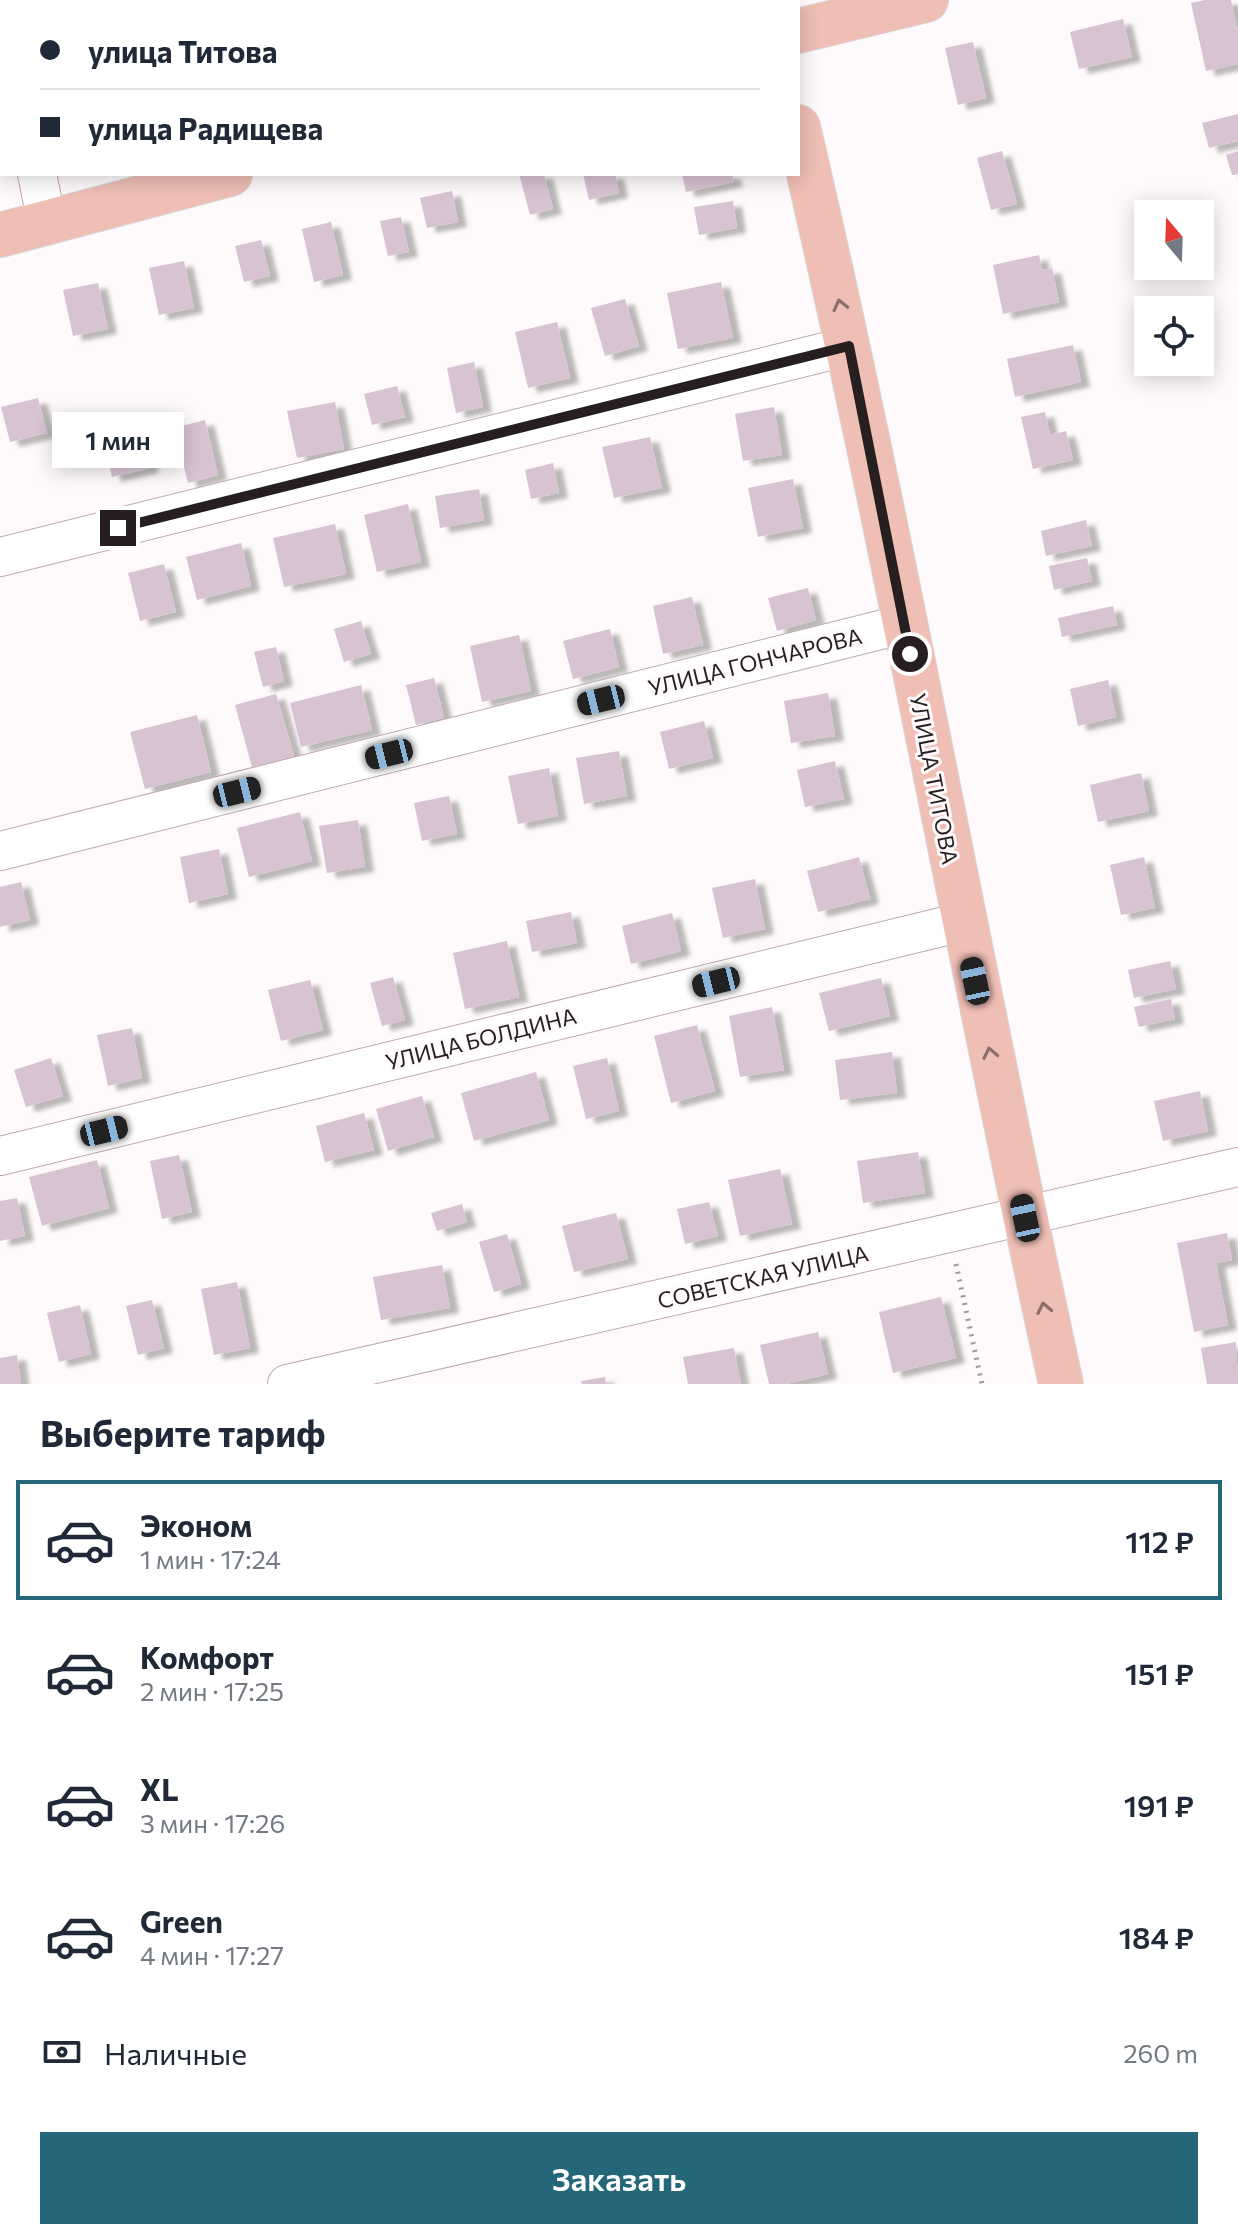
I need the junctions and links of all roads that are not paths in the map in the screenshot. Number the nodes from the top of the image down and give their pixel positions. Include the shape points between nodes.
1 (926, 0) edge
2 (800, 31) edge
3 (800, 136) edge
4 (37, 176) edge
5 (223, 176) edge
6 (47, 223) junction
7 (0, 235) edge
8 (849, 346) junction
9 (0, 557) edge
10 (904, 624) junction
11 (0, 851) edge
12 (962, 922) junction
13 (0, 1156) edge
14 (1238, 1167) edge
15 (1025, 1218) junction
16 (287, 1384) edge
17 (1061, 1384) edge

1 - 2 main road
8 -> 3 main road, УЛИЦА ТИТОВА
4 - 6 street
5 - 6 main road
6 - 7 main road
8 - 9 street
8 - 10 main road, УЛИЦА ТИТОВА
10 - 11 street, УЛИЦА ГОНЧАРОВА
10 - 12 main road, УЛИЦА ТИТОВА
12 - 13 street, УЛИЦА БОЛДИНА
15 -> 12 main road, УЛИЦА ТИТОВА
14 - 15 street, СОВЕТСКАЯ УЛИЦА
15 - 16 street, СОВЕТСКАЯ УЛИЦА
17 -> 15 main road, УЛИЦА ТИТОВА

